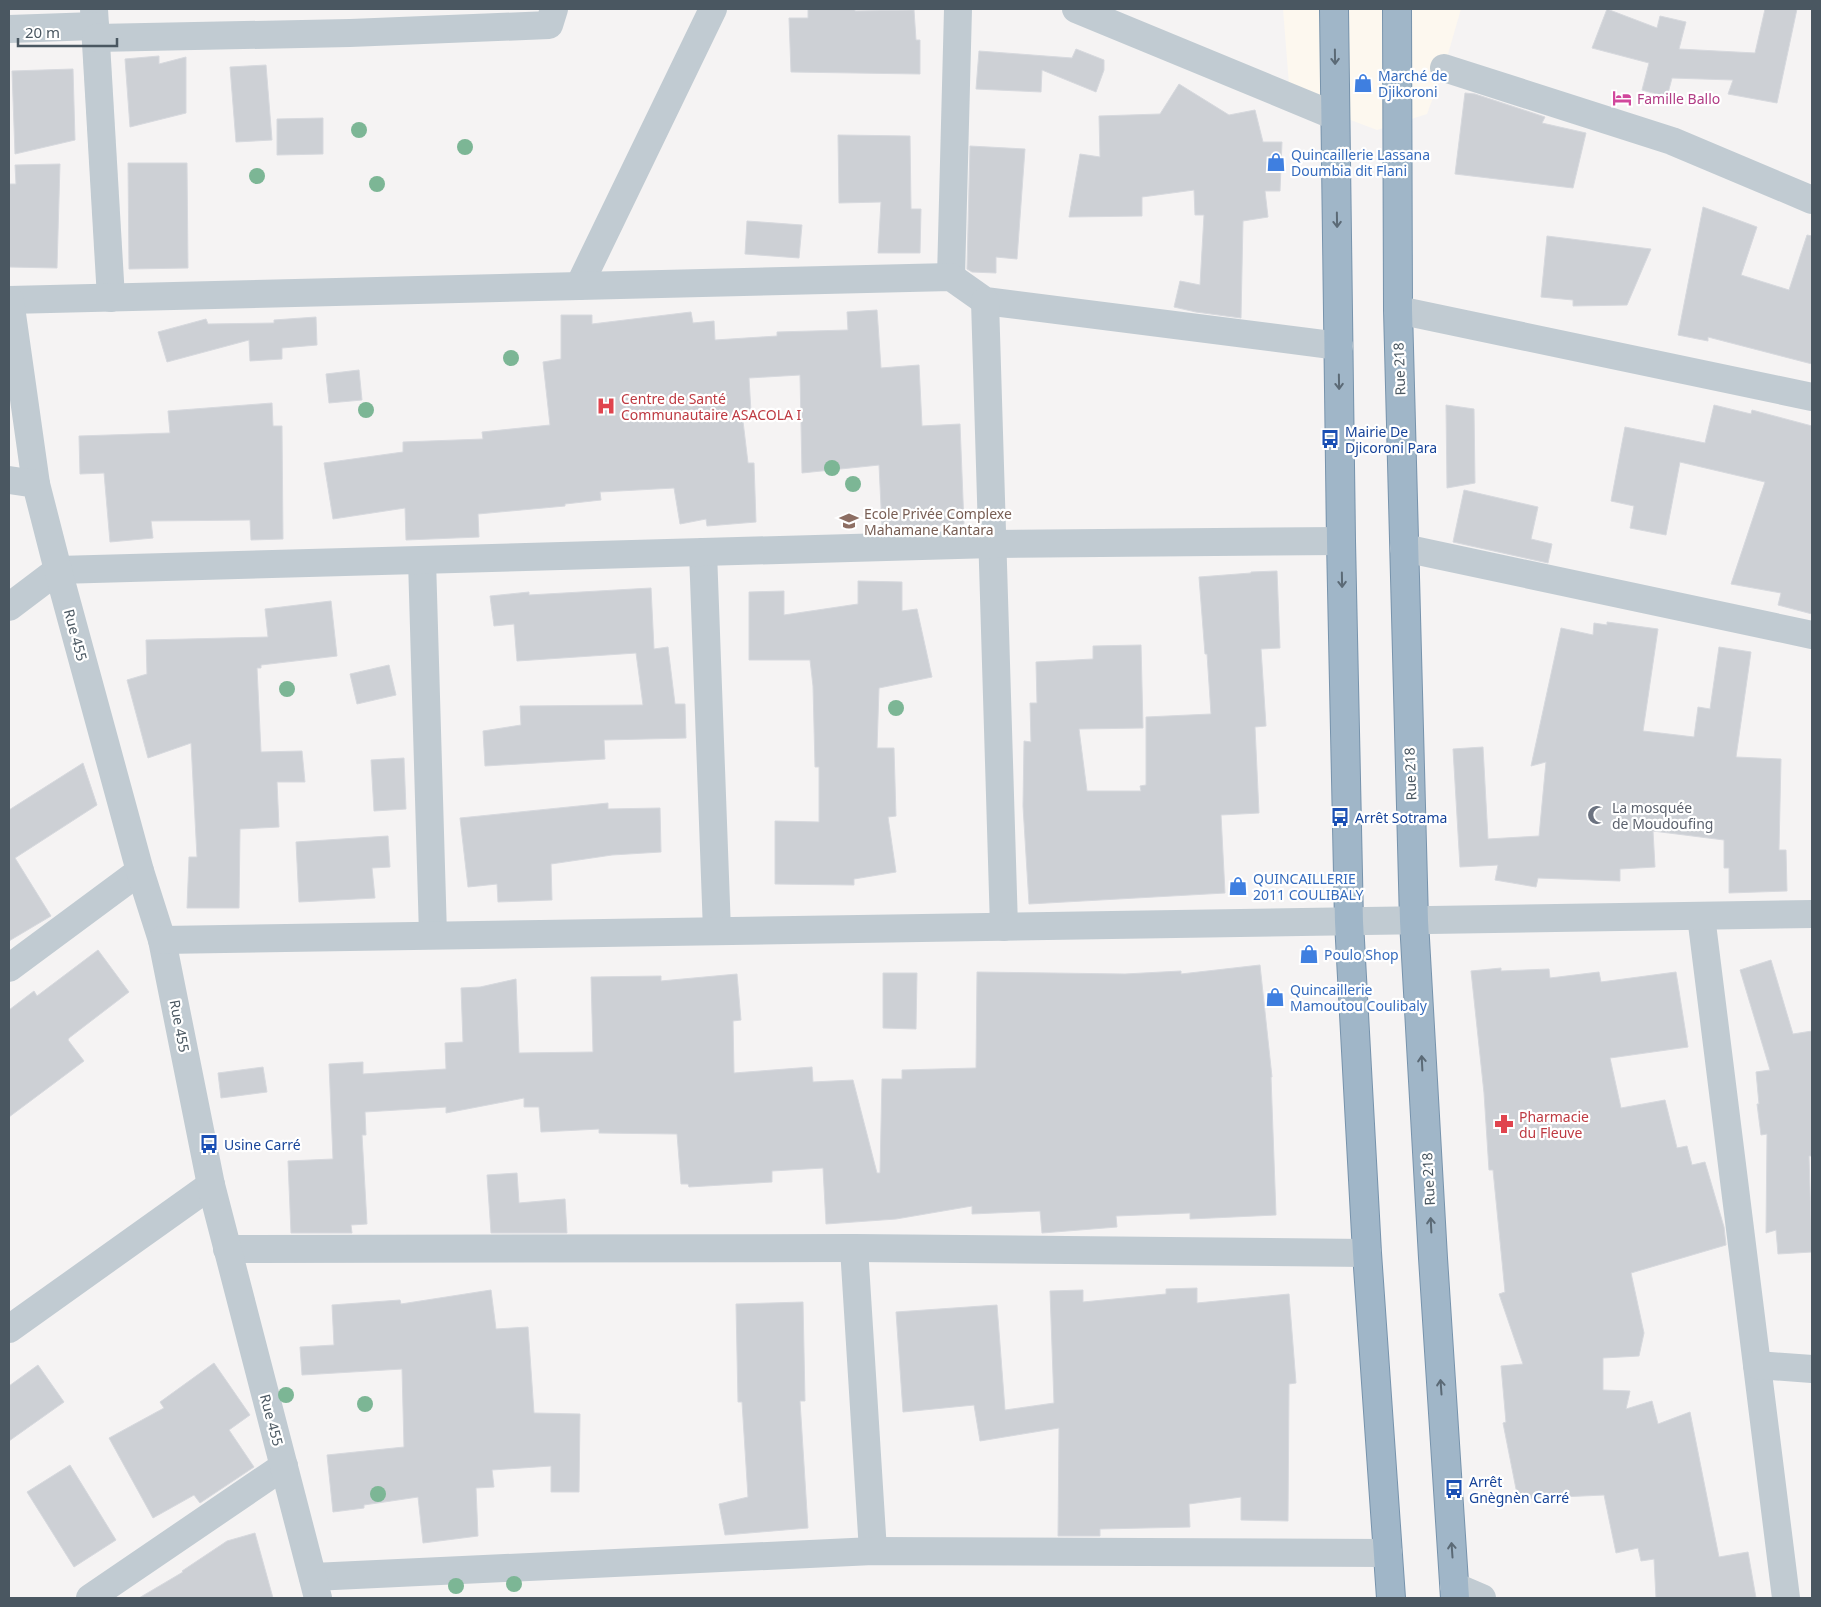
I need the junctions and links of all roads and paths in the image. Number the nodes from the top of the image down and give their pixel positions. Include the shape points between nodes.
1 (554, 9) edge
2 (713, 9) edge
3 (958, 9) edge
4 (1076, 9) edge
5 (1334, 9) edge
6 (1397, 9) edge
7 (95, 24) edge
8 (9, 29) edge
9 (1444, 68) dead end
10 (1335, 116) junction
11 (1812, 200) edge
12 (951, 277) junction
13 (579, 286) junction
14 (111, 298) junction
15 (10, 300) edge
16 (985, 301) junction
17 (1398, 310) junction
18 (1338, 346) junction
19 (1812, 397) edge
20 (9, 480) edge
21 (36, 484) junction
22 (1341, 541) junction
23 (993, 544) junction
24 (1404, 548) junction
25 (703, 552) junction
26 (422, 560) junction
27 (58, 570) junction
28 (9, 607) edge
29 (1812, 635) edge
30 (140, 871) junction
31 (1812, 914) edge
32 (1701, 916) junction
33 (1414, 921) junction
34 (1350, 922) junction
35 (1004, 927) junction
36 (716, 931) junction
37 (433, 935) junction
38 (162, 940) junction
39 (9, 968) edge
40 (211, 1185) junction
41 (854, 1248) junction
42 (227, 1249) junction
43 (1367, 1253) junction
44 (9, 1329) edge
45 (1757, 1366) junction
46 (1812, 1369) edge
47 (284, 1466) junction
48 (873, 1551) junction
49 (1388, 1553) junction
50 (316, 1588) edge
51 (1455, 1592) edge
52 (90, 1598) edge
53 (1391, 1598) edge
54 (1482, 1598) edge
55 (1786, 1598) edge

1 - 7 street via 549,25 350,33
2 - 13 street
3 - 12 street
4 - 10 street
5 -> 10 highway
6 - 17 highway, Rue 218
7 - 8 street
7 - 14 street
9 - 11 street via 1672,141
10 -> 18 highway
12 - 13 street
12 - 16 street
13 - 14 street
14 - 15 street
15 - 21 street, Rue 455
16 - 18 street
16 - 23 street
17 - 19 street
17 - 24 highway, Rue 218
18 -> 22 highway
20 - 21 street
21 - 27 street, Rue 455
22 - 23 street
22 -> 34 highway
23 - 25 street
23 - 35 street
24 - 29 street
24 - 33 highway, Rue 218
25 - 26 street
25 - 36 street
26 - 27 street
26 - 37 street
27 - 28 street
27 - 30 street, Rue 455
30 - 38 street, Rue 455
30 - 39 street
31 - 32 street
32 - 33 street
32 - 45 street
33 - 34 street
51 -> 33 highway, Rue 218
34 - 35 street
34 - 43 highway
35 - 36 street
36 - 37 street
37 - 38 street
38 - 40 street, Rue 455
40 - 42 street, Rue 455
40 - 44 street
41 - 42 street
41 - 43 street
41 - 48 street
42 - 47 street, Rue 455
43 - 49 highway
45 - 46 street
45 - 55 street
47 - 50 street, Rue 455
47 - 52 street
48 - 49 street
48 - 50 street
49 - 53 highway
51 - 54 street

